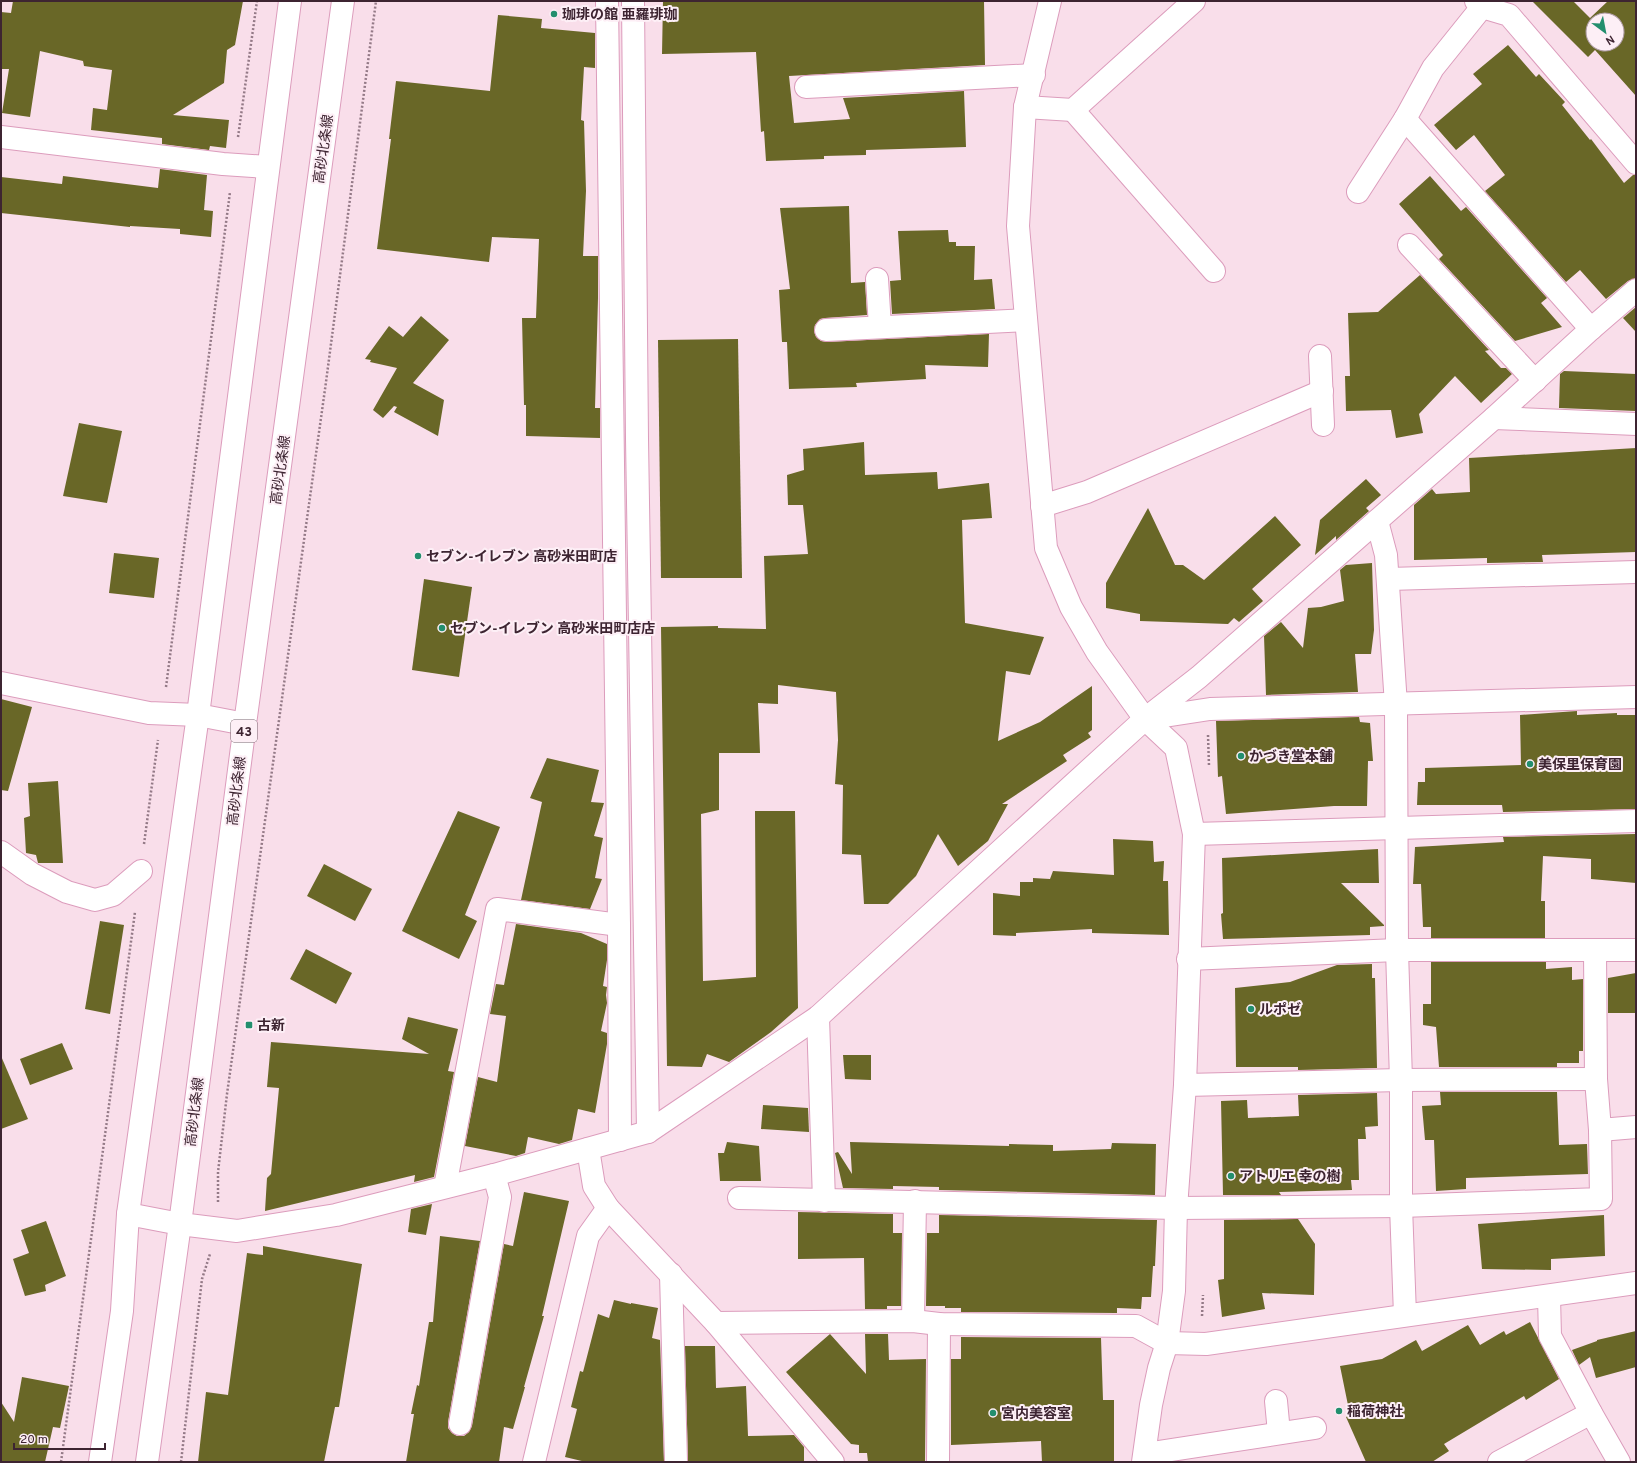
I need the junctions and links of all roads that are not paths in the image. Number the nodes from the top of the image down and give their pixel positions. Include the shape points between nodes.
1 (290, 1) edge
2 (343, 1) edge
3 (607, 1) edge
4 (633, 1) edge
5 (1050, 1) edge
6 (1194, 1) edge
7 (1479, 4) edge
8 (1034, 75) junction
9 (806, 87) dead end
10 (1025, 107) junction
11 (1072, 110) junction
12 (1405, 120) junction
13 (1, 137) edge
14 (1636, 163) edge
15 (267, 167) junction
16 (1358, 192) dead end
17 (1409, 245) dead end
18 (1214, 271) dead end
19 (877, 279) dead end
20 (1636, 290) edge
21 (1026, 320) junction
22 (880, 327) junction
23 (1591, 329) junction
24 (826, 330) dead end
25 (1320, 356) dead end
26 (1534, 381) junction
27 (1322, 391) junction
28 (1494, 418) junction
29 (1636, 424) edge
30 (1323, 425) dead end
31 (1042, 506) junction
32 (1377, 521) junction
33 (639, 535) junction
34 (614, 536) junction
35 (1636, 572) edge
36 (1388, 579) junction
37 (1, 683) edge
38 (1636, 697) edge
39 (1396, 705) junction
40 (198, 715) junction
41 (1145, 719) junction
42 (245, 724) junction
43 (643, 812) junction
44 (618, 813) junction
45 (1636, 821) edge
46 (1397, 827) junction
47 (1194, 834) junction
48 (1, 852) edge
49 (141, 871) road end
50 (619, 925) junction
51 (1397, 950) junction
52 (1636, 950) edge
53 (1595, 951) junction
54 (1188, 959) junction
55 (818, 1017) junction
56 (1596, 1079) junction
57 (1401, 1080) junction
58 (1185, 1085) junction
59 (1636, 1127) edge
60 (1600, 1130) junction
61 (648, 1132) junction
62 (620, 1140) junction
63 (588, 1149) junction
64 (494, 1175) junction
65 (445, 1187) junction
66 (739, 1198) dead end
67 (824, 1200) junction
68 (915, 1201) junction
69 (1401, 1206) junction
70 (608, 1208) junction
71 (1176, 1208) junction
72 (128, 1214) junction
73 (180, 1224) junction
74 (671, 1274) junction
75 (1636, 1283) edge
76 (1549, 1297) junction
77 (1405, 1315) junction
78 (912, 1321) junction
79 (716, 1323) junction
80 (939, 1324) junction
81 (1167, 1343) junction
82 (1276, 1401) dead end
83 (1591, 1413) junction
84 (460, 1424) dead end
85 (1315, 1428) dead end
86 (1279, 1433) junction
87 (826, 1458) edge
88 (1144, 1458) edge
89 (100, 1462) edge
90 (147, 1462) edge
91 (534, 1462) edge
92 (676, 1462) edge
93 (938, 1462) edge
94 (1499, 1462) edge
95 (1619, 1462) edge

1 - 15 street
2 - 42 street, 高砂北条線 / 43
3 - 34 street
4 - 33 street
5 - 8 street
6 - 11 street
7 - 12 street via 1433,68
7 - 14 street via 1510,15
8 - 9 street
8 - 10 street
10 - 11 street
10 - 21 street via 1018,226
11 - 18 street
12 - 16 street
12 - 23 street
13 - 15 street
15 - 40 street
17 - 26 street
19 - 22 street
20 - 23 street
21 - 22 street
21 - 31 street
22 - 24 street
23 - 26 street
25 - 27 street
26 - 28 street
27 - 30 street
27 - 31 street via 1087,492
28 - 29 street
28 - 32 street
31 - 41 street via 1046,548 1072,608 1097,652
32 - 36 street via 1386,555
32 - 41 street via 1199,677
33 - 34 street
33 - 43 street
34 - 44 street
35 - 36 street
36 - 39 street
37 - 40 street via 149,713
38 - 39 street
39 - 41 street via 1210,709
39 - 46 street
40 - 42 street
40 - 72 street
41 - 47 street via 1176,748
41 - 55 street
42 - 73 street, 高砂北条線 / 43
43 - 44 street
43 - 61 street
44 - 50 street
45 - 46 street
46 - 47 street
46 - 51 street
47 - 54 street
48 - 49 street via 32,874 67,892 95,900 114,895
50 - 62 street
50 - 65 street via 497,909
51 - 53 street
51 - 54 street
51 - 57 street
52 - 53 street
53 - 56 street
54 - 58 street
55 - 61 street
55 - 67 street
56 - 57 street
56 - 60 street
57 - 58 street
57 - 69 street
58 - 71 street
59 - 60 street
60 - 69 street via 1601,1199
61 - 62 street
62 - 63 street
63 - 64 street
63 - 70 street via 594,1186
64 - 65 street
64 - 84 street via 500,1197
65 - 73 street via 336,1215 238,1231
66 - 67 street
67 - 68 street
68 - 71 street
68 - 78 street
69 - 71 street
69 - 77 street
70 - 74 street
70 - 91 street via 588,1236
71 - 81 street via 1174,1291
72 - 73 street
72 - 89 street via 122,1311
73 - 90 street, 高砂北条線 / 43
74 - 79 street
74 - 92 street
75 - 76 street
76 - 77 street
76 - 83 street via 1550,1336
77 - 81 street via 1206,1344
78 - 79 street
78 - 80 street
79 - 87 street
80 - 81 street via 1136,1326
80 - 93 street
81 - 88 street via 1151,1405
82 - 86 street
83 - 94 street
83 - 95 street
85 - 86 street
86 - 88 street

